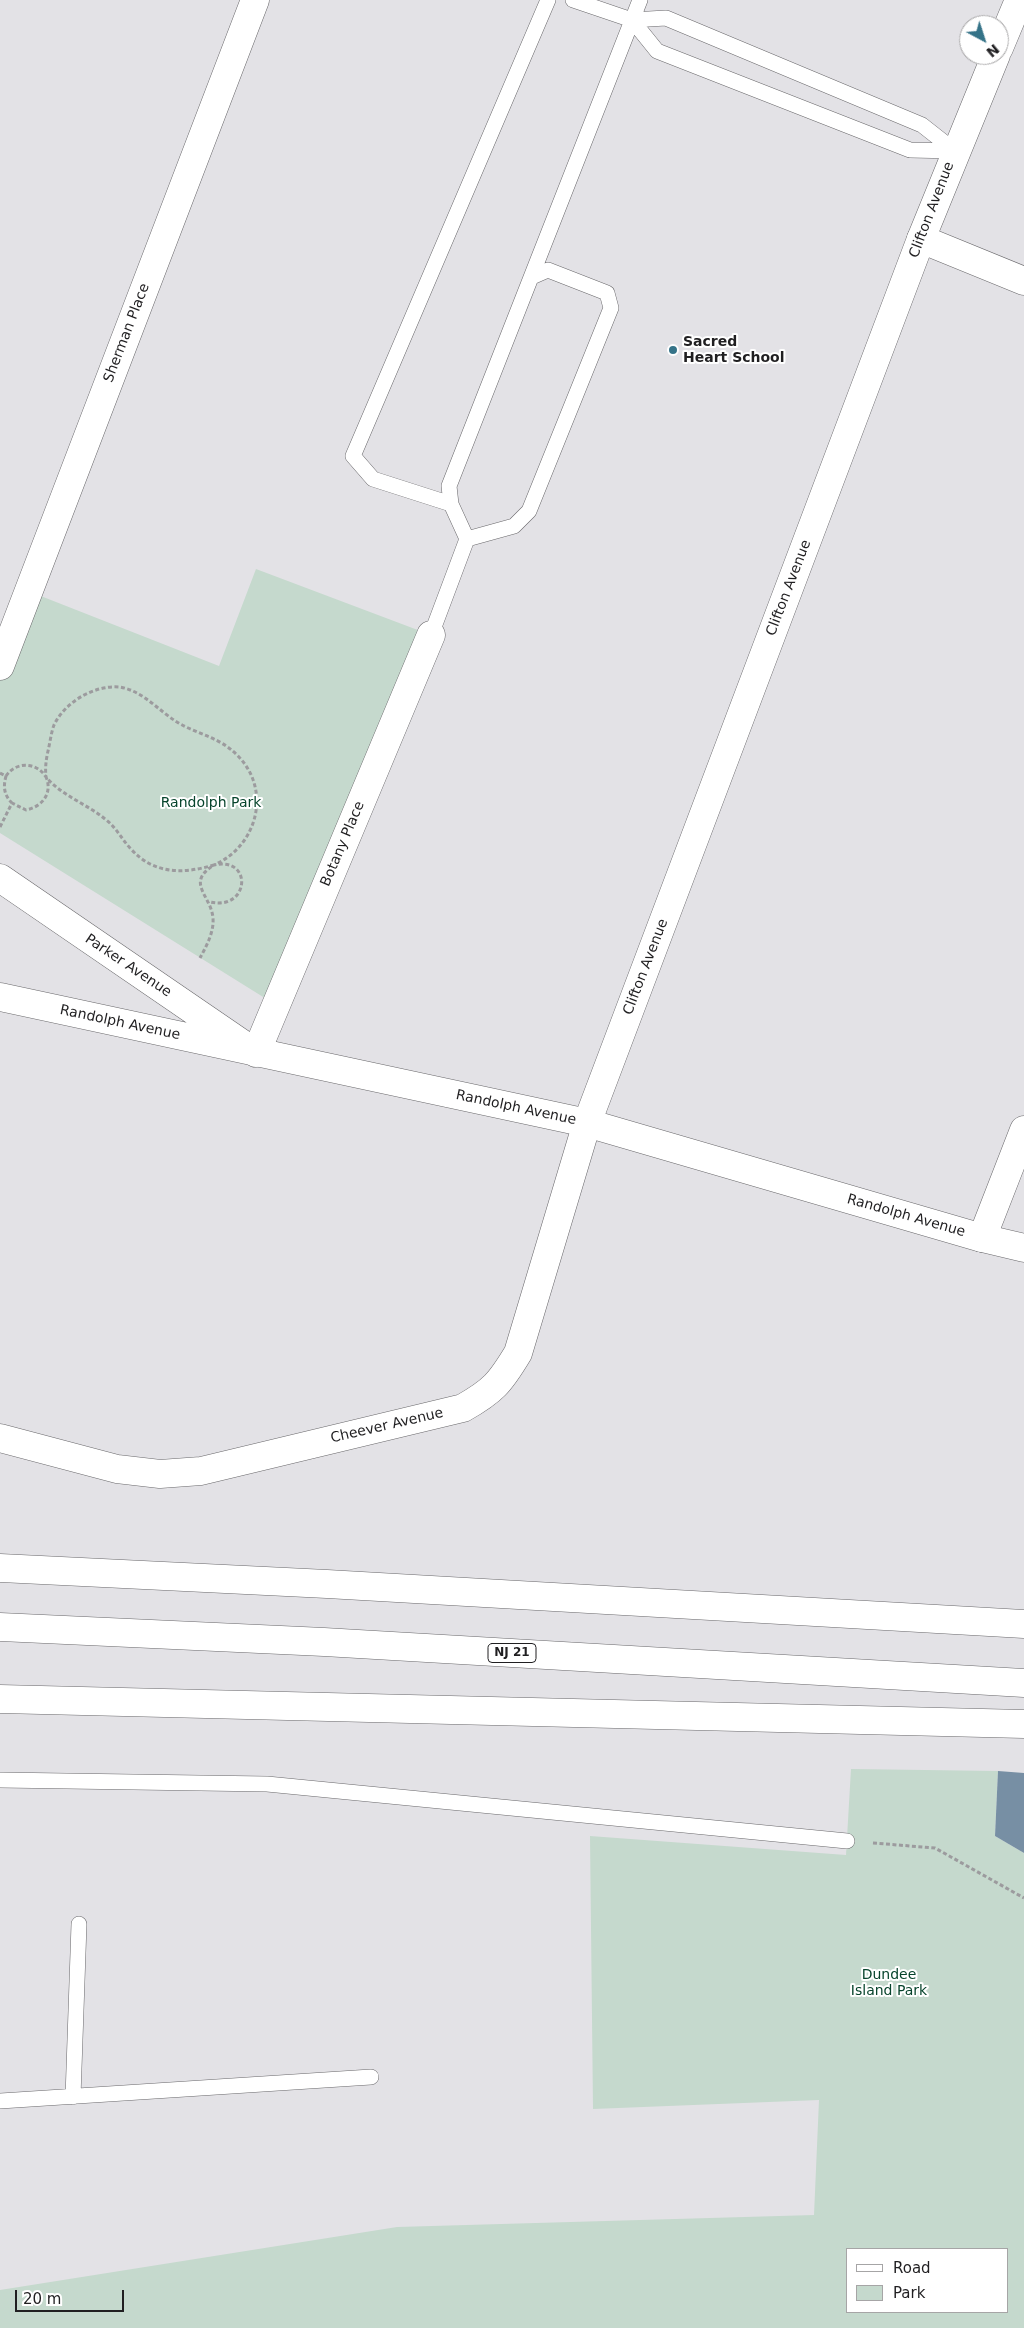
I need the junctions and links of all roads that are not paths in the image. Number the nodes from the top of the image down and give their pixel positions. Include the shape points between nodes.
1 (256, 0) edge
2 (548, 0) edge
3 (573, 0) edge
4 (640, 0) edge
5 (1019, 0) edge
6 (632, 20) junction
7 (1009, 24) edge
8 (992, 65) edge
9 (955, 151) junction
10 (921, 239) junction
11 (532, 277) junction
12 (1024, 281) edge
13 (451, 504) junction
14 (467, 539) junction
15 (431, 635) joint
16 (0, 666) edge
17 (0, 878) edge
18 (0, 997) edge
19 (256, 1053) junction
20 (586, 1123) junction
21 (1024, 1130) edge
22 (982, 1238) junction
23 (1024, 1248) edge
24 (0, 1438) edge
25 (0, 1568) edge
26 (1024, 1624) edge
27 (0, 1627) edge
28 (1024, 1683) edge
29 (0, 1699) edge
30 (1024, 1724) edge
31 (0, 1780) edge
32 (848, 1841) road end
33 (79, 1924) dead end
34 (372, 2076) dead end
35 (73, 2098) junction
36 (0, 2101) edge

1 - 16 main road, Sherman Place
2 - 13 lane via 353,456 373,478
3 - 6 lane
4 - 6 lane
5 - 7 main road
6 - 9 lane via 666,18 922,125
6 - 9 lane via 657,51 910,150
6 - 11 lane
8 - 9 main road, Clifton Avenue
9 - 10 main road, Clifton Avenue
10 - 12 main road
10 - 20 main road, Clifton Avenue
11 - 13 lane via 449,486
11 - 14 lane via 548,270 607,292 611,308 529,511 514,526
13 - 14 lane
14 - 15 lane
15 - 19 main road, Botany Place
17 - 19 main road, Parker Avenue
18 - 19 main road, Randolph Avenue
19 - 20 main road, Randolph Avenue
20 - 22 main road, Randolph Avenue
20 - 24 main road, Cheever Avenue via 518,1353 502,1380 489,1393 463,1408 201,1471 160,1474 117,1469
21 - 22 main road
22 - 23 main road, Randolph Avenue
25 - 26 main road
27 - 28 main road, NJ 21 via 324,1642
29 - 30 main road
31 - 32 lane via 267,1784
33 - 35 lane
34 - 35 lane
35 - 36 lane

